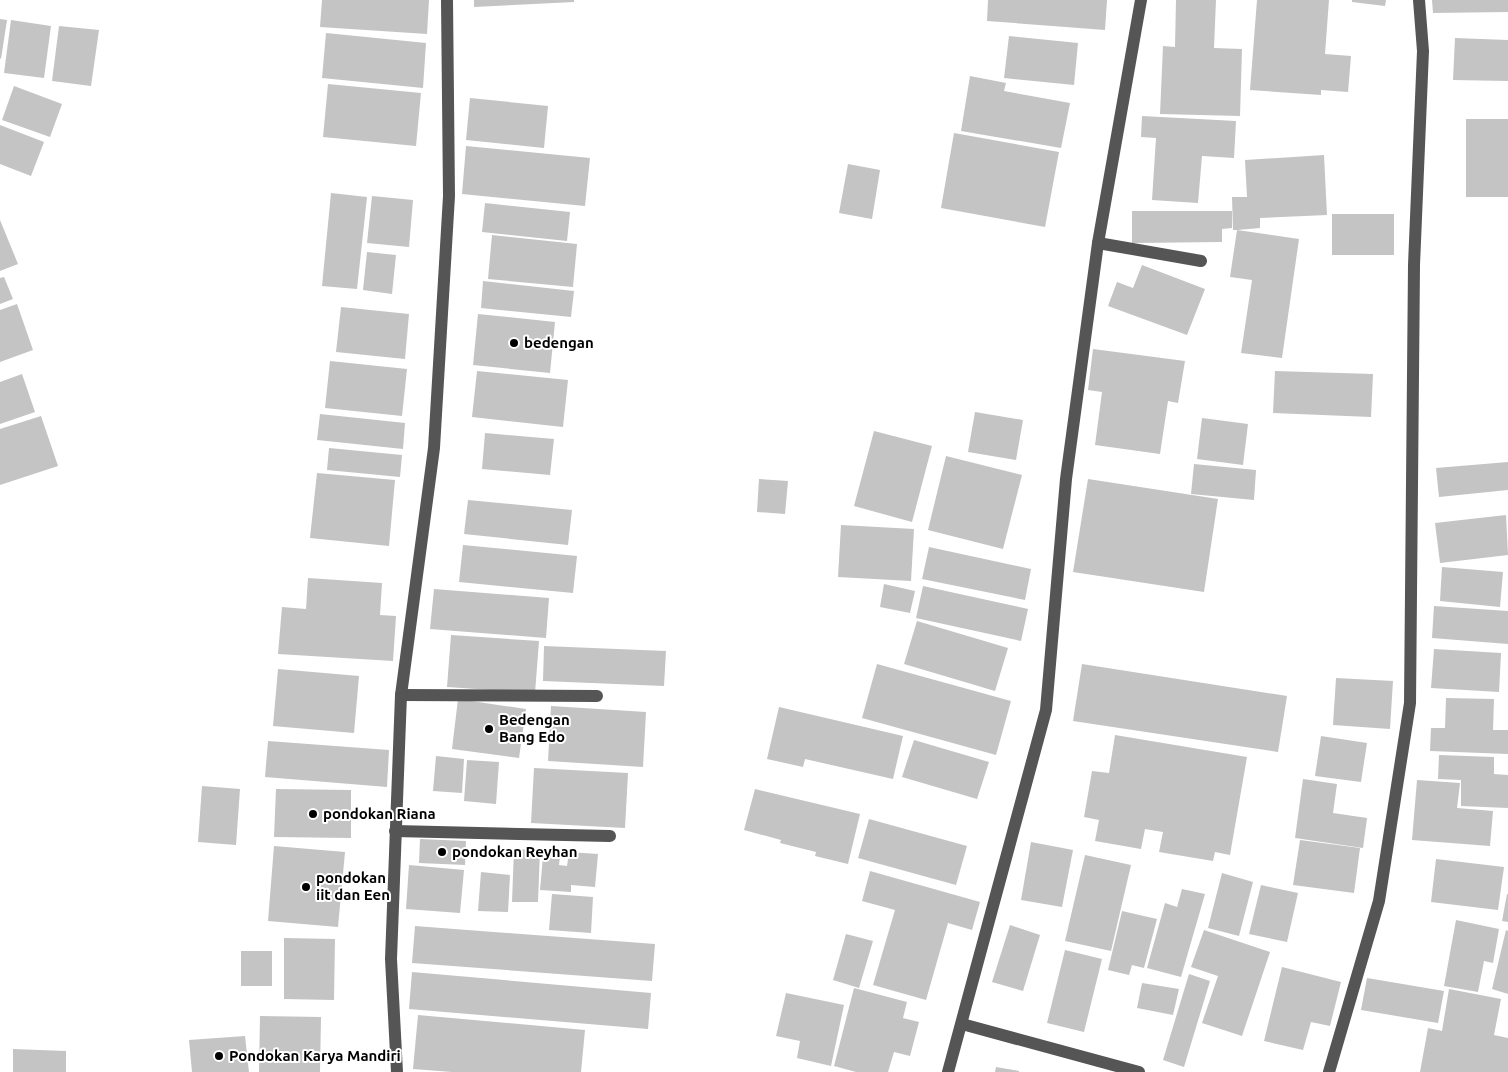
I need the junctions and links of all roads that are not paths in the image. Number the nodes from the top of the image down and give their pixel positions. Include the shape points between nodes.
1 (447, 0) edge
2 (1141, 0) edge
3 (1419, 0) edge
4 (1098, 243) junction
5 (1201, 261) dead end
6 (401, 696) junction
7 (597, 696) dead end
8 (396, 831) junction
9 (610, 836) dead end
10 (962, 1024) junction
11 (397, 1072) edge
12 (948, 1072) edge
13 (1139, 1072) edge
14 (1329, 1072) edge

1 - 6 street via 449,196 434,448
2 - 4 street
3 - 14 street via 1423,51 1414,265 1410,703 1379,901
4 - 5 street
4 - 10 street via 1066,478 1046,710
6 - 7 street
6 - 8 street
8 - 9 street
8 - 11 street via 391,960
10 - 12 street
10 - 13 street

